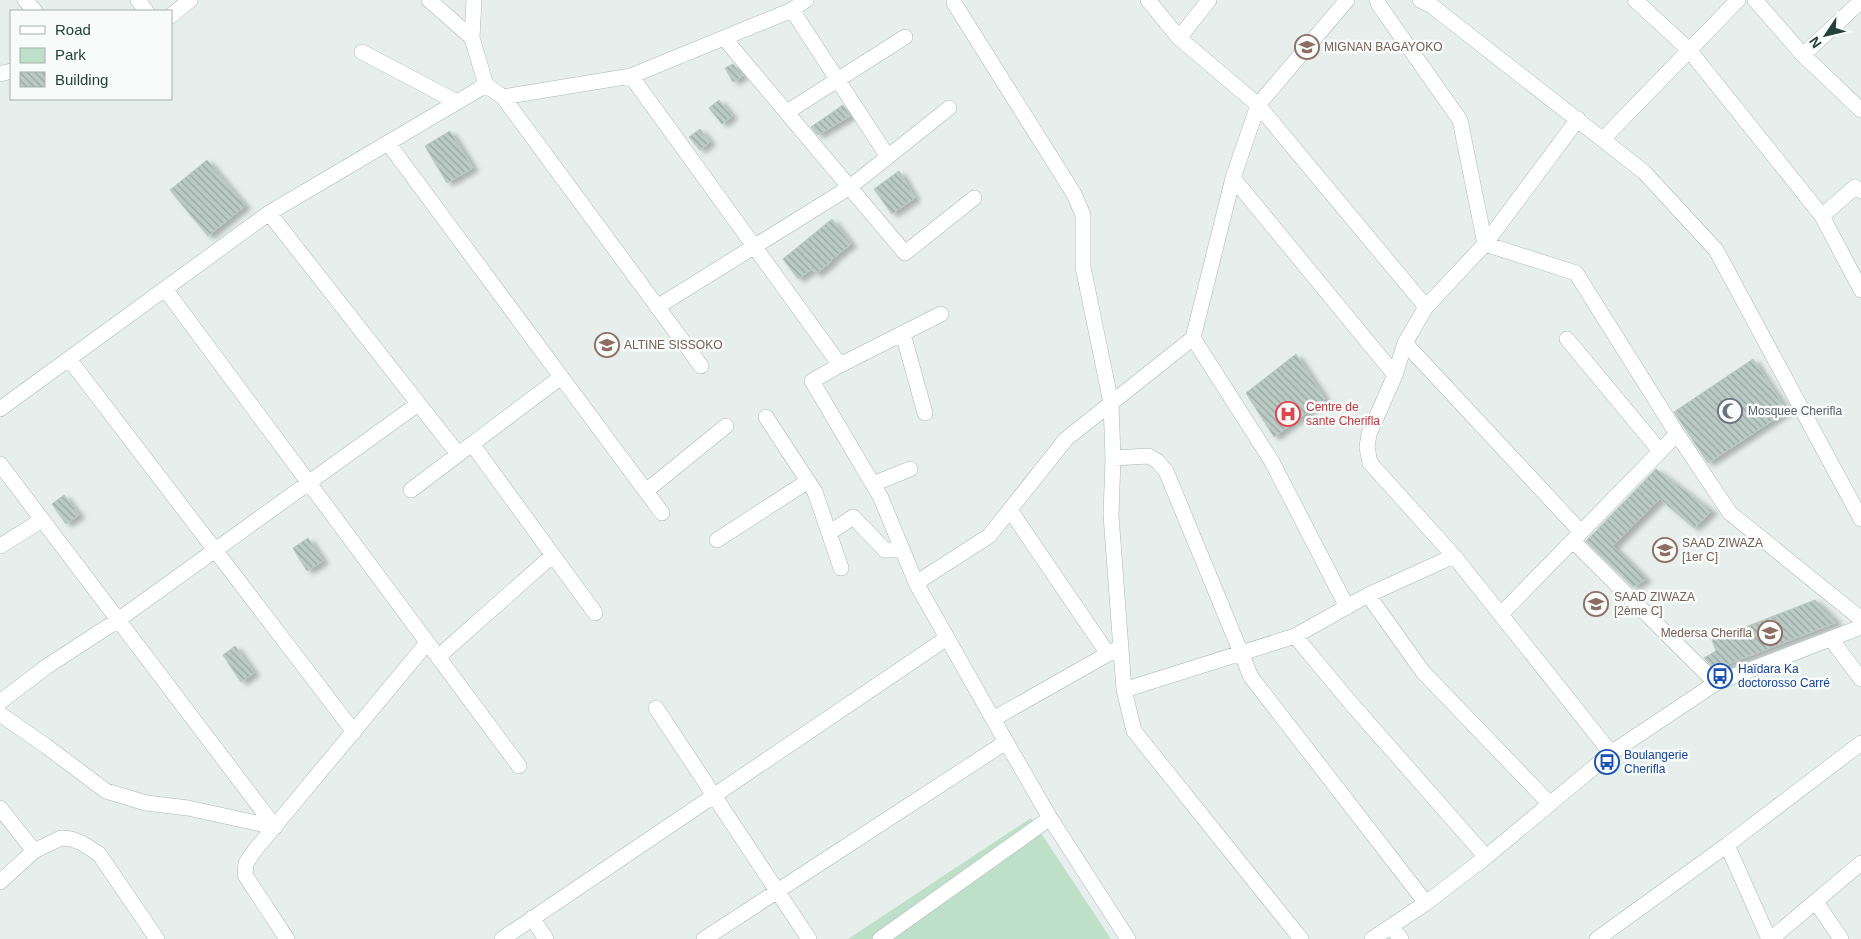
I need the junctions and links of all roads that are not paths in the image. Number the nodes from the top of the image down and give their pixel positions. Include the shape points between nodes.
1 (25, 0) edge
2 (190, 0) edge
3 (429, 0) edge
4 (474, 0) edge
5 (806, 0) edge
6 (1148, 0) edge
7 (1209, 0) edge
8 (1347, 0) edge
9 (1377, 0) edge
10 (1635, 0) edge
11 (1738, 0) edge
12 (1755, 0) edge
13 (1861, 1) edge
14 (1430, 2) edge
15 (954, 3) dead end
16 (34, 10) edge
17 (792, 10) junction
18 (172, 15) edge
19 (905, 37) dead end
20 (472, 38) junction
21 (724, 38) junction
22 (1179, 38) junction
23 (1689, 50) junction
24 (362, 52) dead end
25 (1803, 55) junction
26 (631, 76) junction
27 (837, 80) junction
28 (486, 85) junction
29 (503, 97) junction
30 (457, 102) junction
31 (1258, 105) junction
32 (949, 108) dead end
33 (1861, 110) edge
34 (787, 112) junction
35 (1578, 118) junction
36 (1603, 139) junction
37 (388, 143) junction
38 (888, 156) junction
39 (1233, 178) junction
40 (1859, 184) edge
41 (850, 187) junction
42 (974, 198) dead end
43 (270, 214) junction
44 (1822, 216) junction
45 (1485, 244) junction
46 (755, 247) junction
47 (165, 290) junction
48 (1861, 290) edge
49 (657, 307) junction
50 (1426, 307) junction
51 (941, 314) dead end
52 (902, 334) junction
53 (1193, 338) junction
54 (1567, 339) dead end
55 (1405, 343) junction
56 (69, 360) junction
57 (840, 365) junction
58 (701, 366) dead end
59 (1395, 376) junction
60 (561, 377) junction
61 (1112, 403) junction
62 (418, 404) junction
63 (0, 410) edge
64 (925, 413) dead end
65 (766, 417) dead end
66 (726, 426) dead end
67 (1677, 434) junction
68 (472, 444) junction
69 (1660, 451) junction
70 (458, 454) junction
71 (1113, 458) junction
72 (0, 464) edge
73 (910, 469) dead end
74 (808, 481) junction
75 (308, 483) junction
76 (873, 484) junction
77 (410, 490) dead end
78 (646, 490) junction
79 (1010, 510) junction
80 (662, 514) dead end
81 (1861, 519) edge
82 (42, 520) junction
83 (829, 533) junction
84 (1577, 537) junction
85 (717, 540) dead end
86 (0, 546) edge
87 (215, 550) junction
88 (903, 550) junction
89 (553, 555) junction
90 (1454, 556) junction
91 (841, 568) dead end
92 (916, 583) junction
93 (1368, 595) junction
94 (1347, 607) junction
95 (595, 612) dead end
96 (1501, 614) junction
97 (1861, 619) edge
98 (118, 620) junction
99 (1861, 627) edge
100 (1295, 636) junction
101 (947, 638) junction
102 (1831, 639) junction
103 (427, 644) junction
104 (1114, 651) junction
105 (1241, 653) junction
106 (438, 657) junction
107 (1861, 679) edge
108 (1716, 683) junction
109 (1124, 690) junction
110 (0, 702) edge
111 (656, 708) dead end
112 (0, 714) edge
113 (993, 719) junction
114 (354, 732) junction
115 (1006, 742) junction
116 (1861, 743) edge
117 (1611, 752) junction
118 (519, 766) dead end
119 (714, 796) junction
120 (1550, 804) junction
121 (0, 808) edge
122 (1050, 818) junction
123 (274, 827) junction
124 (1727, 845) junction
125 (34, 851) junction
126 (1486, 856) junction
127 (1861, 863) edge
128 (0, 882) edge
129 (777, 891) junction
130 (1816, 902) junction
131 (1426, 903) junction
132 (532, 918) junction
133 (1391, 926) junction
134 (157, 939) edge
135 (287, 939) edge
136 (502, 939) edge
137 (546, 939) edge
138 (704, 939) edge
139 (809, 939) edge
140 (880, 939) edge
141 (1128, 939) edge
142 (1301, 939) edge
143 (1372, 939) edge
144 (1401, 939) edge
145 (1598, 939) edge
146 (1770, 939) edge
147 (1841, 939) edge

1 - 16 street
2 - 18 street
3 - 20 street
4 - 20 street
5 - 17 street
6 - 22 street
7 - 22 street
8 - 31 street
9 - 45 street via 1460,120
10 - 23 street
11 - 23 street
12 - 25 street
13 - 25 street
14 - 35 street
15 - 61 street via 1074,194 1082,215 1083,267
17 - 21 street
17 - 27 street
19 - 27 street
20 - 28 street
21 - 26 street
21 - 34 street
22 - 31 street
23 - 36 street
23 - 44 street
24 - 30 street
25 - 33 street
26 - 29 street
26 - 46 street
27 - 34 street
27 - 38 street
28 - 29 street
28 - 30 street
29 - 49 street
30 - 37 street
31 - 39 street
31 - 50 street
32 - 38 street
34 - 41 street
35 - 36 street
35 - 45 street
36 - 81 street via 1644,172 1716,250
37 - 43 street
37 - 60 street
38 - 41 street
39 - 53 street
39 - 59 street
40 - 44 street
41 - 42 street via 905,252
41 - 46 street
43 - 47 street
43 - 62 street
44 - 48 street
45 - 50 street
45 - 67 street via 1576,273
46 - 49 street
46 - 57 street
47 - 56 street
47 - 75 street
49 - 58 street
50 - 55 street
51 - 52 street
52 - 57 street
52 - 64 street
53 - 61 street
53 - 94 street via 1271,460
54 - 69 street
55 - 59 street
55 - 84 street
56 - 63 street
56 - 87 street
57 - 76 street via 812,381
59 - 90 street via 1369,434 1366,447 1370,463
60 - 68 street
60 - 78 street
61 - 71 street
61 - 79 street via 1066,439
62 - 70 street
62 - 75 street
65 - 74 street
66 - 78 street
67 - 69 street
67 - 97 street via 1730,513
68 - 70 street
68 - 89 street
69 - 84 street
70 - 77 street
71 - 104 street
71 - 105 street via 1149,456 1166,471
72 - 82 street
73 - 76 street
74 - 83 street
74 - 85 street
75 - 87 street
75 - 103 street
76 - 88 street
78 - 80 street
79 - 92 street via 989,536
79 - 104 street
82 - 86 street
82 - 98 street
83 - 88 street via 853,518 885,550
83 - 91 street
84 - 96 street
84 - 108 street
87 - 98 street
87 - 114 street
88 - 92 street
89 - 95 street
89 - 106 street
90 - 93 street
90 - 96 street
92 - 101 street
93 - 94 street
93 - 120 street via 1423,672
94 - 100 street
96 - 117 street
98 - 110 street via 46,666
98 - 123 street
99 - 102 street
100 - 105 street
100 - 126 street
101 - 113 street
101 - 119 street
102 - 107 street
102 - 108 street
103 - 106 street
103 - 114 street
104 - 109 street
104 - 113 street
105 - 109 street
105 - 131 street via 1251,677
106 - 118 street
108 - 117 street
109 - 142 street via 1134,731
111 - 119 street
112 - 123 street via 106,791 146,803 188,808
113 - 115 street
114 - 123 street
115 - 122 street
115 - 129 street
116 - 124 street
117 - 120 street
119 - 129 street
119 - 132 street
120 - 126 street
121 - 125 street
122 - 140 street
122 - 141 street
123 - 135 street via 246,863 245,875
124 - 145 street
124 - 146 street
125 - 128 street
125 - 134 street via 61,838 82,843 99,854
126 - 131 street
127 - 130 street
129 - 138 street
129 - 139 street
130 - 146 street
130 - 147 street
131 - 133 street
132 - 136 street
132 - 137 street
133 - 143 street
133 - 144 street

